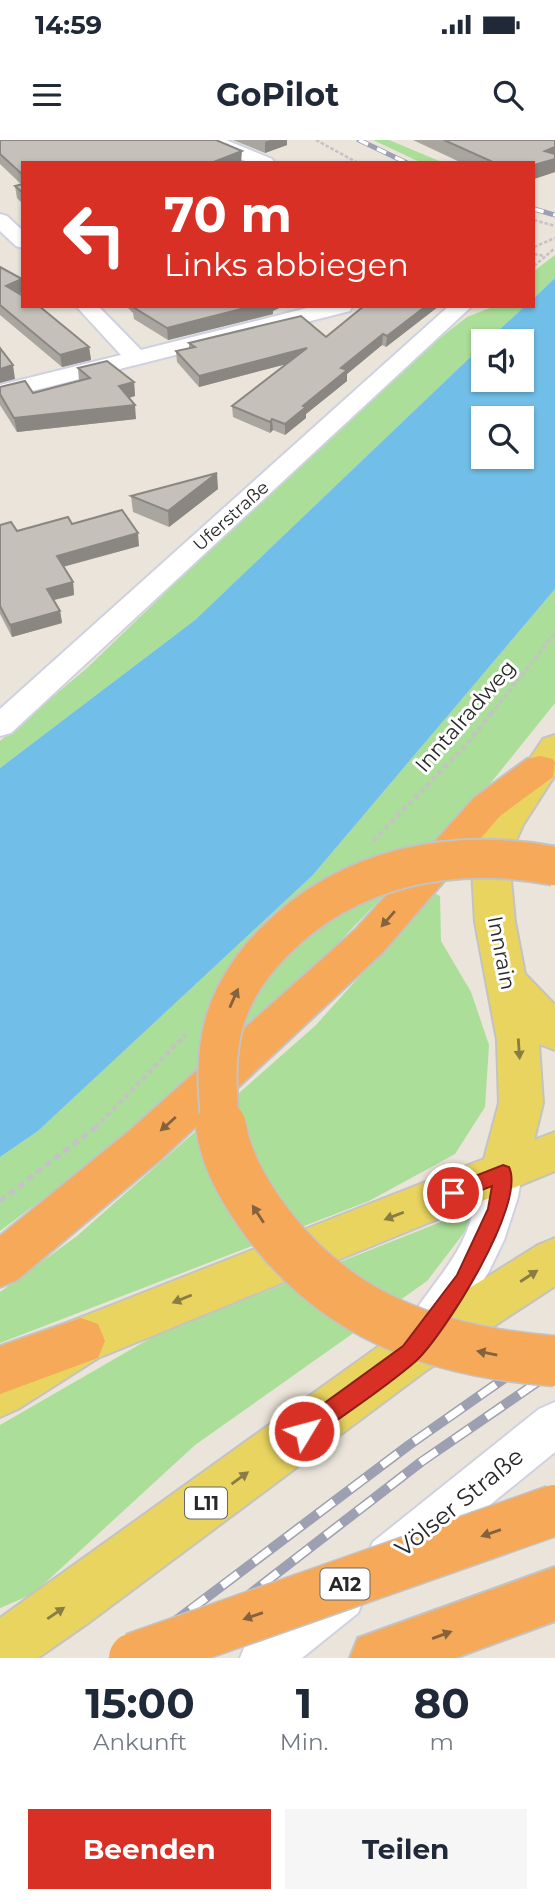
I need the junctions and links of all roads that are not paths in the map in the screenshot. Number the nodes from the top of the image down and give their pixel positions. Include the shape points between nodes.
1 (211, 140) edge
2 (261, 161) edge
3 (0, 220) edge
4 (21, 240) edge
5 (88, 308) edge
6 (334, 308) edge
7 (460, 308) edge
8 (135, 357) junction
9 (0, 392) edge
10 (0, 726) edge
11 (547, 758) edge
12 (555, 866) edge
13 (508, 982) junction
14 (555, 1033) edge
15 (555, 1151) edge
16 (503, 1173) junction
17 (555, 1260) edge
18 (0, 1265) edge
19 (81, 1341) junction
20 (410, 1353) junction
21 (555, 1361) edge
22 (0, 1370) edge
23 (0, 1392) edge
24 (555, 1424) edge
25 (555, 1510) edge
26 (555, 1594) edge
27 (0, 1651) edge
28 (134, 1658) edge
29 (264, 1658) edge
30 (378, 1658) edge

1 - 2 street
3 - 4 street
5 - 8 street
6 - 8 street
7 - 10 street, Uferstraße
8 - 9 street
11 - 13 main road, Innrain / L11 via 495,845 491,870 495,922
11 -> 18 highway via 487,807 370,940 145,1145
21 -> 12 highway, bridge via 475,1351 407,1331 335,1293 303,1267 273,1236 236,1176 223,1144 214,1081 223,1023 251,966 293,921 320,902 376,876 440,861 515,860
13 - 14 main road
13 -> 16 main road, Innrain / L11 via 519,1040 521,1103
15 - 16 main road
16 -> 19 main road
16 - 20 street, L11 via 498,1209 464,1282
20 -> 17 main road
19 - 22 highway
19 - 23 main road
27 -> 20 main road, L11
24 - 29 street, Völser Straße
25 -> 28 highway, A12, bridge
30 -> 26 highway

